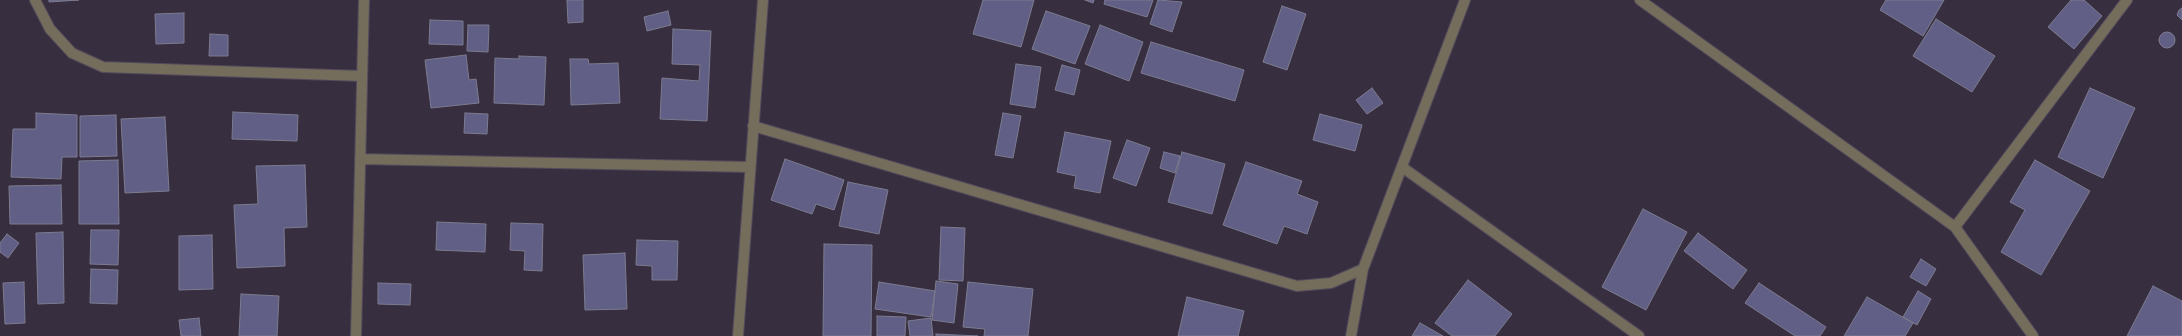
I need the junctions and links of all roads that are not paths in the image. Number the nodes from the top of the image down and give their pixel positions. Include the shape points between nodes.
1 (35, 0) edge
2 (364, 0) edge
3 (763, 0) edge
4 (1465, 0) edge
5 (1640, 0) edge
6 (2127, 0) edge
7 (362, 76) junction
8 (753, 126) junction
9 (360, 159) junction
10 (750, 167) junction
11 (1402, 167) junction
12 (1955, 227) junction
13 (1363, 269) junction
14 (356, 336) edge
15 (738, 336) edge
16 (1351, 336) edge
17 (1639, 336) edge
18 (2033, 336) edge

1 - 7 street via 50,29 72,53 102,67
2 - 7 street
3 - 8 street
4 - 11 street
5 - 12 street
6 - 12 street
7 - 9 street
8 - 10 street
8 - 13 street via 1297,286 1331,284
9 - 10 street
9 - 14 street
10 - 15 street
11 - 13 street
11 - 17 street
12 - 18 street
13 - 16 street

